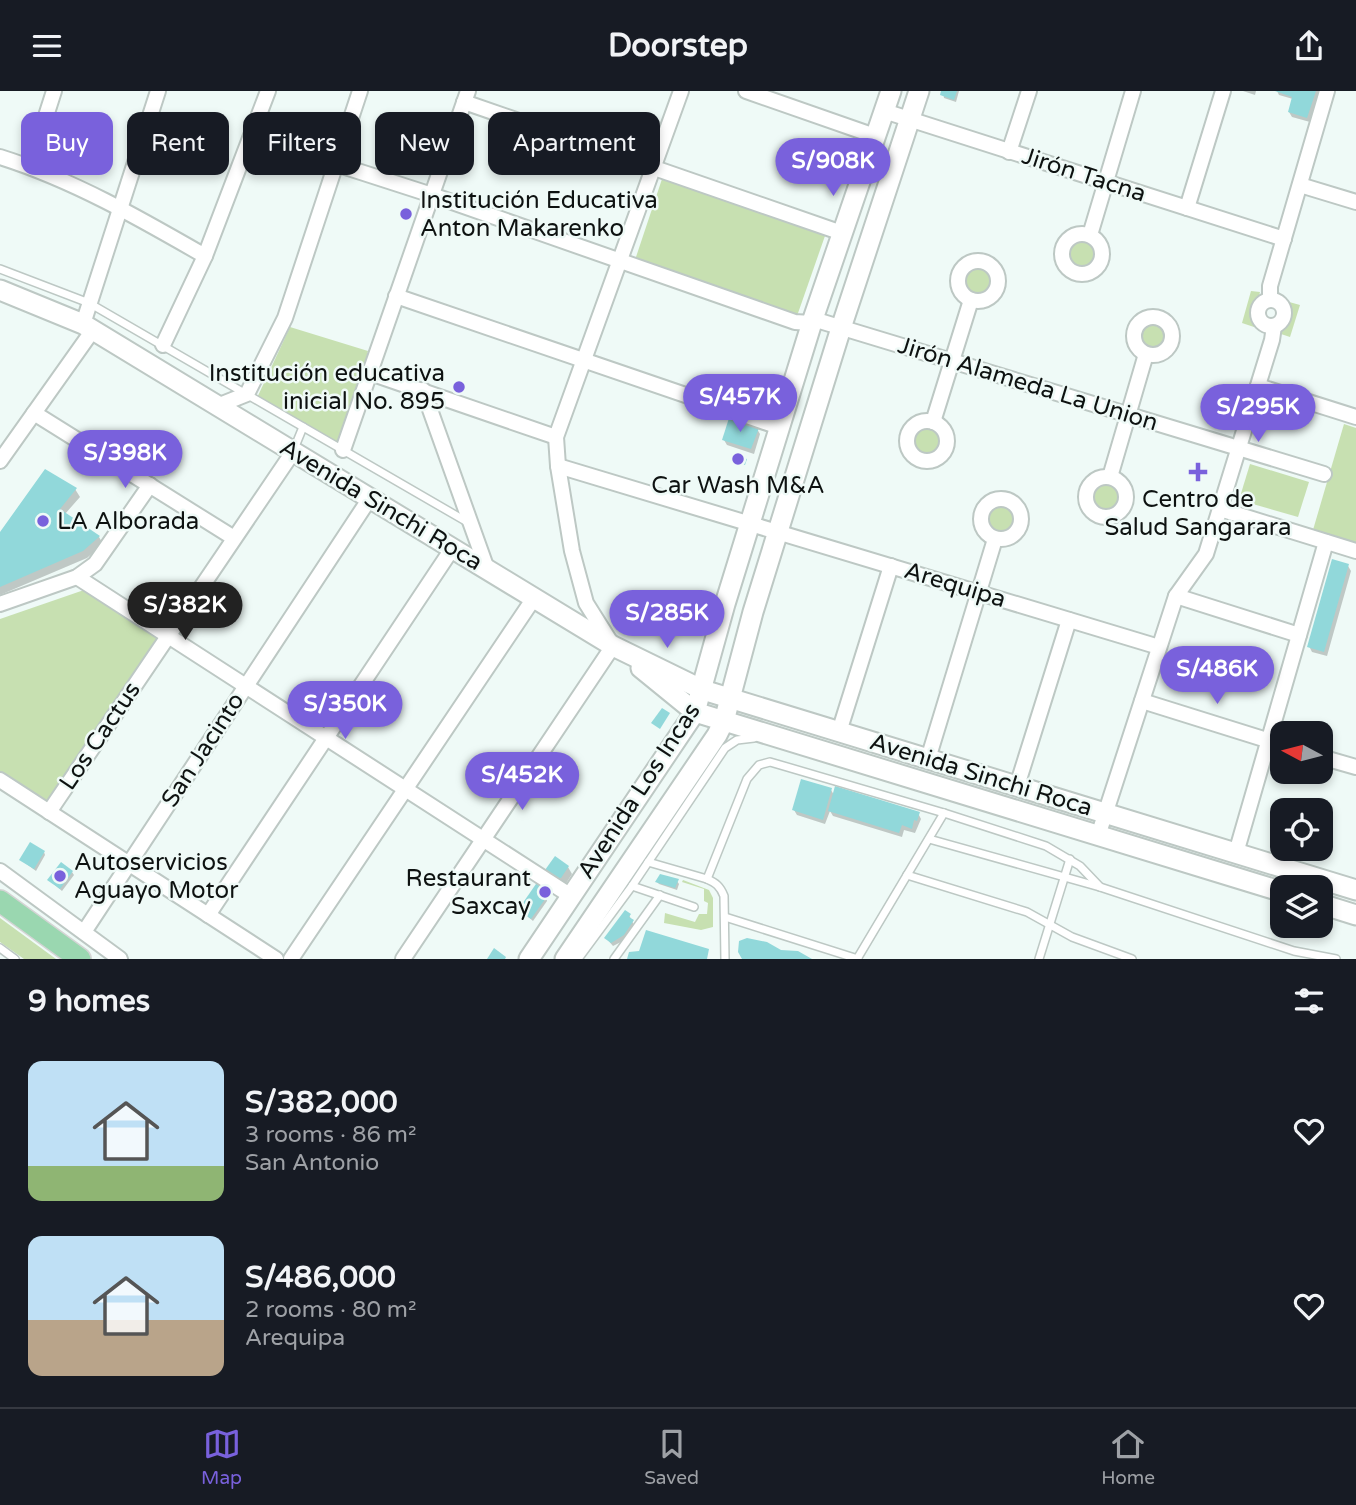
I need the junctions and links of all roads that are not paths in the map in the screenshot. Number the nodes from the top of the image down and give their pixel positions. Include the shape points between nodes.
1 (54, 91) edge
2 (158, 91) edge
3 (268, 91) edge
4 (360, 91) edge
5 (681, 91) edge
6 (746, 91) edge
7 (891, 91) edge
8 (919, 91) edge
9 (1029, 91) edge
10 (1133, 91) edge
11 (1207, 91) edge
12 (1327, 91) edge
13 (1223, 93) edge
14 (466, 97) edge
15 (884, 111) junction
16 (47, 112) edge
17 (261, 112) edge
18 (353, 112) edge
19 (506, 112) edge
20 (909, 120) junction
21 (875, 136) junction
22 (660, 149) edge
23 (1009, 152) junction
24 (0, 157) edge
25 (243, 160) edge
26 (21, 163) edge
27 (660, 170) edge
28 (361, 172) edge
29 (50, 175) edge
30 (331, 175) edge
31 (650, 175) edge
32 (1106, 182) junction
33 (1300, 185) junction
34 (432, 195) junction
35 (1356, 202) edge
36 (121, 207) junction
37 (1187, 208) junction
38 (842, 233) junction
39 (1090, 235) dead end
40 (1284, 239) junction
41 (205, 256) junction
42 (620, 260) junction
43 (0, 269) edge
44 (30, 280) junction
45 (7, 295) edge
46 (396, 296) junction
47 (971, 300) dead end
48 (89, 303) junction
49 (812, 321) junction
50 (88, 327) junction
51 (841, 328) junction
52 (163, 345) junction
53 (1146, 354) dead end
54 (584, 360) junction
55 (952, 362) junction
56 (370, 373) junction
57 (1258, 386) junction
58 (422, 390) junction
59 (247, 394) junction
60 (217, 406) junction
61 (34, 413) junction
62 (1128, 415) junction
63 (1356, 417) edge
64 (933, 422) dead end
65 (303, 428) junction
66 (779, 428) junction
67 (556, 437) junction
68 (1239, 448) junction
69 (343, 450) junction
70 (293, 452) junction
71 (0, 461) edge
72 (558, 465) junction
73 (1324, 474) dead end
74 (1110, 477) dead end
75 (150, 485) junction
76 (370, 499) junction
77 (1220, 509) junction
78 (750, 523) junction
79 (471, 524) junction
80 (778, 532) junction
81 (234, 538) junction
82 (995, 539) dead end
83 (1326, 542) junction
84 (452, 549) junction
85 (1356, 551) edge
86 (891, 566) junction
87 (487, 569) junction
88 (77, 577) junction
89 (979, 592) junction
90 (1175, 596) junction
91 (534, 598) junction
92 (0, 604) edge
93 (1069, 620) junction
94 (169, 635) junction
95 (1299, 635) junction
96 (613, 646) junction
97 (1159, 647) junction
98 (246, 685) junction
99 (703, 690) junction
100 (730, 698) junction
101 (1142, 701) junction
102 (695, 712) junction
103 (724, 721) junction
104 (1281, 721) edge
105 (839, 731) junction
106 (326, 737) junction
107 (1270, 741) edge
108 (928, 759) junction
109 (1270, 760) edge
110 (1334, 761) edge
111 (1356, 768) edge
112 (0, 780) edge
113 (1017, 786) junction
114 (406, 789) junction
115 (49, 812) junction
116 (944, 813) junction
117 (1105, 813) junction
118 (1098, 836) junction
119 (483, 839) junction
120 (929, 839) junction
121 (1236, 853) junction
122 (1070, 859) junction
123 (648, 862) junction
124 (129, 863) junction
125 (0, 871) edge
126 (907, 875) junction
127 (1065, 877) junction
128 (1203, 877) dead end
129 (707, 879) junction
130 (632, 886) junction
131 (1100, 887) junction
132 (1270, 889) edge
133 (1356, 890) edge
134 (660, 895) junction
135 (571, 896) junction
136 (0, 901) edge
137 (694, 907) dead end
138 (1333, 910) edge
139 (208, 915) junction
140 (725, 917) junction
141 (1350, 918) edge
142 (1050, 925) junction
143 (1356, 925) edge
144 (83, 932) junction
145 (0, 948) edge
146 (15, 959) edge
147 (80, 959) edge
148 (120, 959) edge
149 (276, 959) edge
150 (291, 959) edge
151 (403, 959) edge
152 (529, 959) edge
153 (565, 959) edge
154 (578, 959) edge
155 (614, 959) edge
156 (725, 959) edge
157 (858, 959) edge
158 (1039, 959) edge
159 (1132, 959) edge
160 (1332, 959) edge

1 - 16 street
2 - 36 street
3 - 17 street
4 - 18 street
5 - 22 street
6 - 21 street
7 - 15 main road, Avenida Los Incas
8 - 20 main road, Avenida Los Incas
9 - 23 street
10 - 32 street
11 - 13 street
12 - 33 street
13 - 37 street
14 - 19 street
14 - 34 street
15 - 20 street, Jirón Tacna
15 - 21 main road, Avenida Los Incas
20 - 23 street, Jirón Tacna
20 - 51 main road, Avenida Los Incas
21 - 38 main road, Avenida Los Incas
23 - 32 street, Jirón Tacna
24 - 26 street
25 - 41 street
27 - 38 street
28 - 34 street, Jirón Alameda La Union
29 - 36 street
30 - 59 street via 285,318
31 - 42 street
32 - 37 street, Jirón Tacna
32 - 39 street
33 - 35 street
33 - 40 street
34 - 42 street, Jirón Alameda La Union
34 - 46 street
36 - 41 street
36 - 48 street
37 - 40 street, Jirón Tacna
38 - 49 main road, Avenida Los Incas
40 - 57 street via 1270,300 1278,302 1285,314 1273,327
41 - 52 street
42 - 49 street, Jirón Alameda La Union via 796,322
42 - 54 street
43 - 44 lane
44 - 45 lane
44 - 48 lane
45 - 50 main road, Avenida Sinchi Roca
46 - 54 street
46 - 56 street
47 - 55 street
48 - 50 street
48 - 52 lane
49 - 51 street, Jirón Alameda La Union
49 - 66 main road, Avenida Los Incas
50 - 60 main road, Avenida Sinchi Roca
50 - 61 street
51 - 55 street, Jirón Alameda La Union
51 - 80 main road, Avenida Los Incas
52 - 59 lane
53 - 62 street
54 - 66 street
54 - 67 street
55 - 62 street, Jirón Alameda La Union
55 - 64 street
56 - 58 street
56 - 69 street
57 - 63 street
57 - 68 street
58 - 67 street
58 - 79 street
59 - 60 street
59 - 65 lane
60 - 70 main road, Avenida Sinchi Roca
61 - 71 street
61 - 75 street
62 - 68 street, Jirón Alameda La Union
62 - 74 street
65 - 69 lane
65 - 70 lane
66 - 78 main road, Avenida Los Incas
67 - 72 street
68 - 73 street, Jirón Alameda La Union
68 - 77 street
69 - 79 lane
70 - 76 main road, Avenida Sinchi Roca
70 - 81 street, Los Cactus
72 - 78 street, Arequipa
72 - 96 street via 586,603
75 - 81 street
75 - 88 street via 95,564
76 - 84 main road, Avenida Sinchi Roca
76 - 98 street, San Jacinto
77 - 83 street
77 - 90 street via 1206,554
78 - 80 street, Arequipa
78 - 99 main road, Avenida Los Incas
79 - 87 street
80 - 86 street, Arequipa
80 - 100 main road, Avenida Los Incas
81 - 94 street, Los Cactus
82 - 89 street
83 - 85 street
83 - 95 street
84 - 87 main road, Avenida Sinchi Roca
84 - 106 street
86 - 89 street, Arequipa
86 - 105 street
87 - 91 main road, Avenida Sinchi Roca
88 - 92 street
88 - 94 street
89 - 93 street, Arequipa
89 - 108 street
90 - 95 street
90 - 97 street
91 - 96 main road, Avenida Sinchi Roca
91 - 114 street
93 - 97 street, Arequipa
93 - 113 street
94 - 98 street
94 - 115 street, Los Cactus
95 - 104 street
96 - 99 main road, Avenida Sinchi Roca
96 - 102 main road, Avenida Sinchi Roca
96 - 119 street
97 - 101 street
98 - 106 street
98 - 124 street, San Jacinto
99 - 100 main road, Avenida Sinchi Roca
99 - 102 main road, Avenida Los Incas
100 - 103 main road, Avenida Los Incas
100 - 105 main road, Avenida Sinchi Roca
101 - 107 street
101 - 117 street
102 - 103 main road, Avenida Sinchi Roca
102 - 135 main road, Avenida Los Incas
103 - 118 main road, Avenida Sinchi Roca
103 - 153 main road, Avenida Los Incas
105 - 108 main road, Avenida Sinchi Roca
106 - 114 street
106 - 139 street
108 - 113 main road, Avenida Sinchi Roca
109 - 121 street
110 - 111 street
112 - 115 street
113 - 117 main road, Avenida Sinchi Roca
114 - 119 street
114 - 150 street
115 - 124 street
116 - 120 lane
116 - 122 lane via 1046,846
116 - 129 lane via 765,763 747,779
117 - 118 street
117 - 121 main road, Avenida Sinchi Roca
118 - 132 main road, Avenida Sinchi Roca
119 - 135 street
119 - 151 street
120 - 126 lane
120 - 127 lane
121 - 133 main road, Avenida Sinchi Roca
122 - 127 lane
122 - 131 lane
123 - 128 lane via 725,748 737,740 754,738
123 - 129 lane
123 - 130 lane
124 - 139 street
124 - 144 street, San Jacinto
125 - 144 street
126 - 142 lane via 1027,912
126 - 157 lane
127 - 131 lane
127 - 142 lane
129 - 140 lane via 721,888
130 - 134 lane
130 - 154 lane
131 - 160 lane via 1294,951
134 - 137 lane
134 - 155 lane
135 - 152 main road, Avenida Los Incas
136 - 147 main road
138 - 141 main road
139 - 149 street
140 - 156 lane
140 - 157 lane
141 - 143 lane
142 - 158 lane
142 - 159 lane
144 - 148 street
145 - 146 lane

